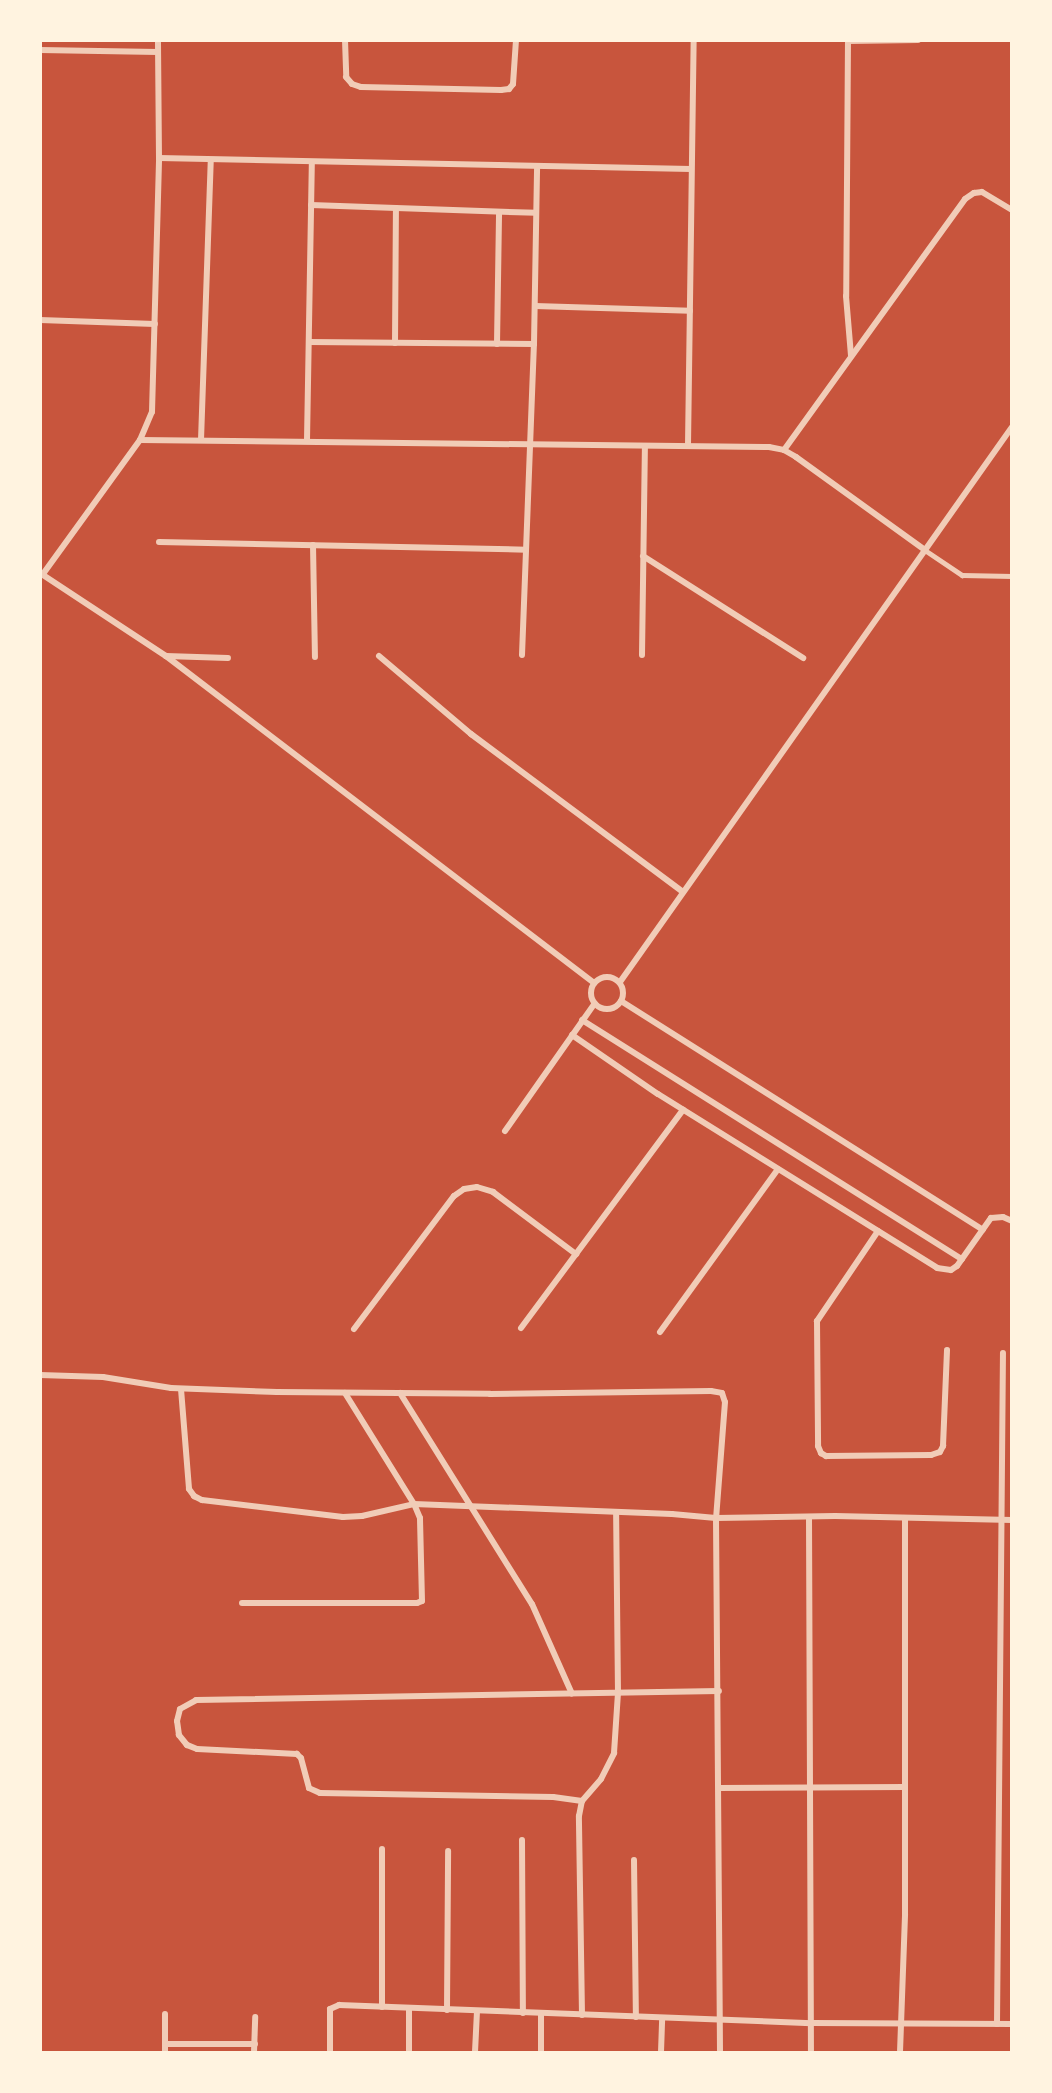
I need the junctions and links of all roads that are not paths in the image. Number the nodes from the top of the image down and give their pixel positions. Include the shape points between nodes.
1 (158, 40) edge
2 (345, 40) edge
3 (516, 40) edge
4 (694, 40) edge
5 (918, 40) edge
6 (848, 41) edge
7 (40, 50) edge
8 (158, 52) junction
9 (159, 158) junction
10 (211, 160) junction
11 (312, 162) junction
12 (537, 166) junction
13 (691, 169) junction
14 (311, 205) junction
15 (396, 208) junction
16 (1011, 210) edge
17 (499, 212) junction
18 (536, 213) junction
19 (535, 306) junction
20 (690, 311) junction
21 (40, 320) edge
22 (156, 324) junction
23 (309, 342) junction
24 (395, 343) junction
25 (497, 344) junction
26 (534, 344) junction
27 (851, 356) junction
28 (1011, 427) edge
29 (140, 440) junction
30 (201, 440) junction
31 (307, 440) junction
32 (688, 445) junction
33 (530, 446) junction
34 (645, 446) junction
35 (784, 450) junction
36 (159, 542) dead end
37 (313, 545) junction
38 (526, 550) junction
39 (925, 550) junction
40 (643, 556) junction
41 (42, 574) edge
42 (1011, 576) edge
43 (522, 655) dead end
44 (642, 655) dead end
45 (166, 656) junction
46 (379, 656) dead end
47 (228, 657) dead end
48 (315, 657) dead end
49 (803, 657) dead end
50 (684, 892) junction
51 (620, 982) junction
52 (594, 983) junction
53 (621, 1001) junction
54 (595, 1002) junction
55 (582, 1020) junction
56 (572, 1035) junction
57 (683, 1110) junction
58 (505, 1131) dead end
59 (778, 1169) junction
60 (1011, 1221) edge
61 (983, 1230) junction
62 (879, 1231) junction
63 (576, 1254) junction
64 (962, 1259) junction
65 (521, 1328) dead end
66 (354, 1329) dead end
67 (660, 1332) dead end
68 (947, 1350) dead end
69 (1003, 1353) dead end
70 (40, 1375) edge
71 (181, 1389) junction
72 (345, 1393) junction
73 (400, 1393) junction
74 (414, 1504) junction
75 (471, 1508) junction
76 (616, 1512) junction
77 (809, 1517) junction
78 (716, 1518) junction
79 (905, 1518) junction
80 (1002, 1520) junction
81 (1011, 1520) edge
82 (242, 1603) dead end
83 (719, 1691) junction
84 (618, 1693) junction
85 (572, 1694) junction
86 (905, 1787) junction
87 (719, 1788) junction
88 (811, 1788) junction
89 (582, 1801) junction
90 (522, 1840) dead end
91 (382, 1849) dead end
92 (448, 1851) dead end
93 (634, 1860) dead end
94 (382, 2007) junction
95 (409, 2008) junction
96 (447, 2010) junction
97 (477, 2011) junction
98 (523, 2013) junction
99 (541, 2013) junction
100 (165, 2014) dead end
101 (582, 2015) junction
102 (255, 2017) dead end
103 (636, 2017) junction
104 (662, 2018) junction
105 (721, 2020) junction
106 (812, 2023) junction
107 (901, 2023) junction
108 (997, 2024) junction
109 (1011, 2024) edge
110 (165, 2044) junction
111 (255, 2044) junction
112 (165, 2052) edge
113 (255, 2052) edge
114 (330, 2052) edge
115 (409, 2052) edge
116 (475, 2052) edge
117 (541, 2052) edge
118 (661, 2052) edge
119 (720, 2052) edge
120 (812, 2052) edge
121 (900, 2052) edge

1 - 8 street
2 - 3 street via 346,77 361,87 501,90 513,84
4 - 13 street
5 - 6 street
6 - 27 street via 846,296
7 - 8 street
8 - 9 street
9 - 10 street
9 - 22 street
10 - 11 street
10 - 30 street
11 - 12 street
11 - 14 street
12 - 13 street
12 - 18 street
13 - 20 street
14 - 15 street
14 - 23 street
15 - 17 street
15 - 24 street
16 - 27 street via 982,192 965,199
17 - 18 street
17 - 25 street
18 - 19 street
19 - 20 street
19 - 26 street
20 - 32 street
21 - 22 street
22 - 29 street via 154,400
23 - 24 street
23 - 31 street
24 - 25 street
25 - 26 street
26 - 33 street
27 - 35 street
28 - 39 street
29 - 30 street
29 - 41 street
30 - 31 street
31 - 33 street
32 - 34 street
32 - 35 street
33 - 34 street
33 - 38 street
34 - 40 street
35 - 39 street
36 - 37 street
37 - 38 street
37 - 48 street
38 - 43 street
39 - 42 lane via 962,575
39 - 50 street
40 - 44 street
40 - 49 street
41 - 45 street
45 - 47 street
45 - 52 street
46 - 50 street via 471,734
50 - 51 street
51 - 52 street via 602,977
51 - 53 street via 624,991
52 - 54 street via 591,993
53 - 54 street via 613,1008 603,1008
53 - 61 street
54 - 55 street
55 - 56 street
55 - 64 street
56 - 57 street
56 - 58 street
57 - 59 street
57 - 63 street
59 - 62 street
59 - 67 street
60 - 61 street via 991,1218
61 - 64 street
62 - 64 street via 944,1270 957,1266
62 - 68 street via 817,1321 821,1453 826,1456 940,1452
63 - 65 street
63 - 66 street via 493,1192 477,1187 464,1189 454,1196
69 - 80 street
70 - 71 street via 103,1377
71 - 72 street
71 - 74 street via 189,1489 202,1500 343,1517
72 - 73 street
72 - 74 street
73 - 75 street
73 - 78 street via 717,1391 725,1402
74 - 75 street
74 - 82 street via 422,1533 422,1601
75 - 76 street
75 - 85 street via 532,1604
76 - 78 street
76 - 84 street
77 - 78 street
77 - 79 street
77 - 88 street
78 - 83 street
79 - 80 street
79 - 86 street
80 - 81 street
80 - 108 street
83 - 84 street
83 - 87 street
84 - 85 street
84 - 89 street via 612,1761
85 - 89 street via 196,1700 180,1709 177,1721 179,1735 197,1749 297,1754 309,1788 320,1793 553,1797
86 - 88 street
86 - 107 street via 906,1914
87 - 88 street
87 - 105 street
88 - 106 street
89 - 101 street via 578,1833
90 - 98 street
91 - 94 street
92 - 96 street
93 - 103 street
94 - 95 street
94 - 114 street via 339,2005 330,2009
95 - 96 street
95 - 115 street
96 - 97 street
97 - 98 street
97 - 116 street
98 - 99 street
99 - 101 street
99 - 117 street
100 - 110 street
101 - 103 street
102 - 111 street
103 - 104 street
104 - 105 street
104 - 118 street
105 - 106 street
105 - 119 street
106 - 107 street
106 - 120 street
107 - 108 street
107 - 121 street
108 - 109 street
110 - 111 street
110 - 112 street
111 - 113 street

